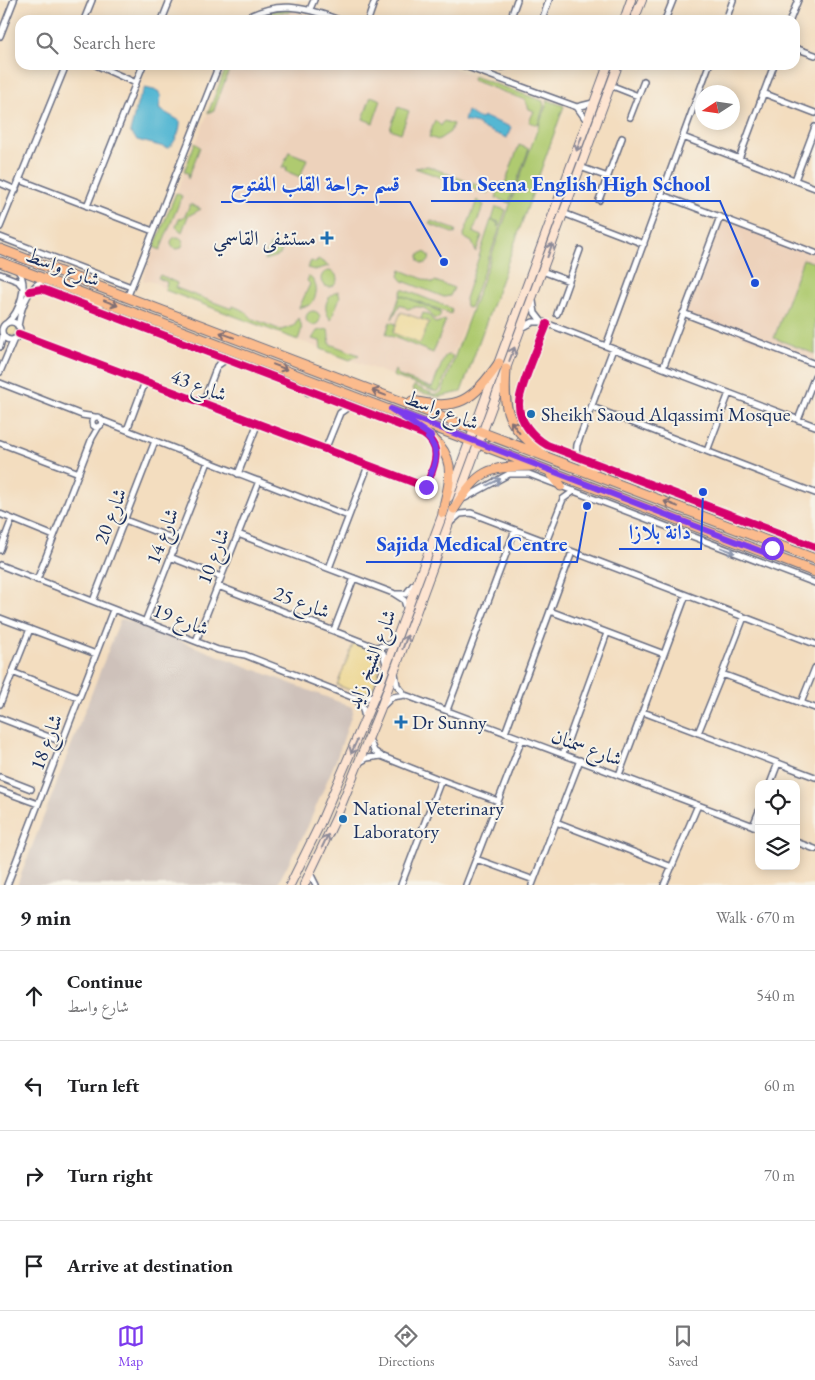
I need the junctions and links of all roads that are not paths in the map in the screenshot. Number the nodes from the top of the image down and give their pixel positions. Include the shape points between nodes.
1 (14, 0) edge
2 (92, 0) edge
3 (170, 0) edge
4 (292, 0) edge
5 (314, 0) edge
6 (375, 0) edge
7 (517, 0) edge
8 (549, 0) edge
9 (632, 0) edge
10 (642, 0) edge
11 (673, 0) edge
12 (733, 0) edge
13 (798, 0) edge
14 (299, 5) junction
15 (310, 9) junction
16 (253, 12) junction
17 (86, 15) edge
18 (164, 15) edge
19 (247, 15) edge
20 (249, 15) edge
21 (326, 15) edge
22 (370, 15) edge
23 (512, 15) edge
24 (544, 15) edge
25 (626, 15) edge
26 (636, 15) edge
27 (667, 15) edge
28 (728, 15) edge
29 (792, 15) edge
30 (0, 36) edge
31 (800, 50) edge
32 (815, 55) edge
33 (64, 70) edge
34 (107, 70) edge
35 (141, 70) edge
36 (217, 70) edge
37 (476, 70) edge
38 (606, 70) edge
39 (616, 70) edge
40 (706, 70) edge
41 (772, 70) edge
42 (644, 81) dead end
43 (136, 83) junction
44 (610, 85) junction
45 (599, 90) junction
46 (763, 93) junction
47 (638, 96) junction
48 (594, 103) junction
49 (577, 107) junction
50 (600, 113) junction
51 (815, 113) edge
52 (630, 117) dead end
53 (587, 122) junction
54 (815, 126) edge
55 (683, 137) junction
56 (622, 138) dead end
57 (739, 159) junction
58 (580, 167) junction
59 (608, 177) junction
60 (20, 180) junction
61 (795, 180) junction
62 (0, 183) edge
63 (815, 188) edge
64 (16, 190) junction
65 (662, 195) junction
66 (599, 200) dead end
67 (87, 206) junction
68 (563, 213) junction
69 (720, 217) junction
70 (1, 226) edge
71 (153, 231) junction
72 (2, 238) edge
73 (644, 244) junction
74 (0, 249) edge
75 (580, 250) dead end
76 (815, 253) edge
77 (0, 262) edge
78 (14, 267) junction
79 (0, 268) edge
80 (542, 271) junction
81 (0, 274) edge
82 (46, 279) junction
83 (569, 281) junction
84 (131, 287) junction
85 (23, 288) junction
86 (30, 291) junction
87 (85, 294) junction
88 (127, 298) junction
89 (533, 298) junction
90 (100, 311) junction
91 (683, 313) junction
92 (557, 314) dead end
93 (545, 323) junction
94 (4, 324) edge
95 (18, 326) junction
96 (521, 329) junction
97 (2, 333) edge
98 (19, 334) junction
99 (14, 339) junction
100 (606, 346) junction
101 (0, 347) edge
102 (614, 349) junction
103 (214, 355) junction
104 (227, 359) junction
105 (815, 364) edge
106 (217, 366) junction
107 (502, 366) junction
108 (663, 368) junction
109 (0, 372) edge
110 (815, 376) edge
111 (145, 382) junction
112 (0, 383) edge
113 (331, 387) junction
114 (308, 390) junction
115 (729, 393) junction
116 (400, 400) junction
117 (337, 401) junction
118 (203, 404) junction
119 (350, 406) junction
120 (592, 407) junction
121 (391, 409) junction
122 (340, 413) junction
123 (82, 415) junction
124 (798, 420) junction
125 (97, 424) junction
126 (257, 424) junction
127 (815, 426) edge
128 (474, 429) junction
129 (127, 430) junction
130 (483, 432) junction
131 (429, 437) junction
132 (475, 441) junction
133 (156, 442) junction
134 (0, 443) edge
135 (577, 445) junction
136 (325, 450) junction
137 (707, 451) junction
138 (566, 452) junction
139 (576, 455) junction
140 (552, 459) junction
141 (208, 462) junction
142 (600, 465) junction
143 (368, 466) junction
144 (537, 466) junction
145 (547, 469) junction
146 (580, 469) junction
147 (79, 473) junction
148 (238, 474) junction
149 (259, 481) junction
150 (561, 486) junction
151 (574, 491) junction
152 (815, 493) edge
153 (563, 499) junction
154 (454, 510) junction
155 (443, 513) junction
156 (0, 514) edge
157 (348, 516) junction
158 (12, 519) junction
159 (125, 520) junction
160 (449, 524) junction
161 (515, 530) junction
162 (238, 534) junction
163 (54, 536) junction
164 (177, 540) junction
165 (546, 542) junction
166 (815, 547) edge
167 (0, 550) edge
168 (815, 551) edge
169 (572, 552) junction
170 (798, 552) junction
171 (771, 555) junction
172 (170, 558) junction
173 (815, 558) edge
174 (815, 564) edge
175 (0, 565) edge
176 (329, 568) junction
177 (815, 572) edge
178 (421, 574) junction
179 (221, 577) junction
180 (354, 578) junction
181 (37, 580) junction
182 (815, 583) edge
183 (218, 586) junction
184 (393, 593) junction
185 (686, 595) junction
186 (92, 602) junction
187 (114, 610) junction
188 (550, 611) junction
189 (407, 612) junction
190 (744, 617) junction
191 (0, 618) edge
192 (145, 622) junction
193 (30, 629) junction
194 (334, 630) junction
195 (607, 633) junction
196 (397, 639) junction
197 (196, 641) junction
198 (815, 644) edge
199 (375, 647) junction
200 (96, 654) junction
201 (664, 654) junction
202 (387, 666) junction
203 (815, 668) edge
204 (395, 670) junction
205 (12, 672) junction
206 (722, 674) junction
207 (378, 691) junction
208 (405, 695) junction
209 (352, 697) junction
210 (79, 698) junction
211 (801, 703) junction
212 (0, 704) edge
213 (815, 708) edge
214 (380, 710) junction
215 (446, 710) junction
216 (643, 712) junction
217 (0, 718) edge
218 (365, 721) junction
219 (505, 733) junction
220 (698, 733) junction
221 (369, 738) junction
222 (522, 739) junction
223 (62, 742) junction
224 (563, 754) junction
225 (381, 756) junction
226 (580, 760) junction
227 (360, 762) junction
228 (778, 763) junction
229 (619, 775) junction
230 (0, 777) edge
231 (815, 777) edge
232 (441, 780) junction
233 (772, 780) edge
234 (31, 788) dead end
235 (0, 790) edge
236 (498, 801) junction
237 (38, 804) junction
238 (698, 805) junction
239 (755, 821) edge
240 (556, 822) junction
241 (753, 826) joint
242 (800, 843) edge
243 (815, 849) edge
244 (476, 858) junction
245 (672, 867) junction
246 (310, 873) junction
247 (533, 883) edge
248 (7, 885) edge
249 (290, 885) edge
250 (304, 885) edge
251 (316, 885) edge
252 (401, 885) edge
253 (466, 885) edge
254 (664, 885) edge

1 - 30 street
2 - 17 street
3 - 18 street
4 - 14 street
5 - 15 street
6 - 22 street
7 - 23 street
8 - 24 street
9 - 25 main road
10 - 26 main road
11 - 27 street
12 - 28 street
13 - 29 street
14 - 15 street
14 - 16 street via 270,3
15 - 21 street
16 - 19 street
16 - 20 street
31 - 32 street
33 - 60 street
34 - 43 street
35 - 43 street
36 - 71 street
37 - 49 street
38 - 45 main road
39 - 44 main road
40 - 55 street
41 - 46 street
42 - 47 street
43 - 67 street
44 - 47 street
44 - 50 main road
45 - 48 main road
45 - 50 main road via 596,110
46 - 51 street
46 - 57 street
47 - 52 street
48 - 49 street
48 - 53 main road
49 - 53 street
50 - 58 main road
53 -> 107 main road
54 - 61 street
55 - 57 street
55 - 65 street
56 - 59 street
57 - 61 street
58 - 59 street
58 - 68 main road
59 - 66 street
60 - 64 street
60 - 67 street
61 - 63 street
62 - 64 street
64 - 70 street
65 - 69 street
65 - 73 street
67 - 71 street
68 - 73 street
80 -> 68 main road
69 - 76 street
69 - 91 street
70 - 72 street
71 - 84 street
72 - 84 street
73 - 100 street
74 - 88 main road, شارع واسط
75 - 83 street
77 - 78 main road, شارع واسط
78 - 79 main road
78 - 82 main road, شارع واسط
78 - 85 street via 23,278
80 - 83 street
80 - 89 main road
81 - 85 street via 18,281
82 - 86 street
82 - 87 main road, شارع واسط
83 - 92 street
84 - 88 street
85 - 94 street via 14,314
86 - 90 street via 42,289
86 - 95 street
87 - 90 main road
87 -> 113 main road, شارع واسط
116 -> 88 main road, شارع واسط
89 - 93 street via 535,314
89 - 96 main road
90 - 103 street
91 - 105 street
91 - 108 street
93 - 96 street via 529,323
93 - 100 street
93 - 138 street via 520,396 519,409 536,438
94 - 95 street via 13,322
94 - 97 street
95 - 98 street
107 -> 96 main road
97 - 99 street
97 - 101 street
98 - 99 street
98 - 111 street, شارع 43
99 - 109 street
100 - 102 street
102 - 108 street
102 - 120 street
103 - 104 street
103 - 106 street
104 - 106 street
104 - 114 street
106 - 118 street
107 - 116 main road via 479,390 457,403 438,406
107 - 128 main road
107 - 130 main road
140 -> 107 main road via 524,438 512,424 505,406
108 - 115 street
110 - 124 street
111 - 118 street, شارع 43
111 - 129 street
112 - 123 street
113 - 114 main road
113 - 121 main road, شارع واسط
114 - 117 street
115 - 124 street
115 - 137 street
116 - 128 main road, شارع واسط
117 - 119 street
117 - 122 street
118 - 126 street, شارع 43
119 - 122 street
119 - 131 street
120 - 135 street
120 - 137 street
121 - 131 main road
121 - 132 main road, شارع واسط
122 - 136 street
123 - 125 street
123 - 125 street via 96,417
124 - 127 street
125 - 129 street via 113,424
125 - 147 street
126 - 136 street, شارع 43
126 - 148 street
128 - 130 main road, شارع واسط
128 - 132 main road
129 - 133 street
130 - 132 main road
130 - 140 main road, شارع واسط
131 - 143 street, شارع 43 via 437,455 426,487
131 - 155 main road via 442,448 448,466 449,483
132 - 144 main road, شارع واسط
132 - 154 main road, شارع الشيخ زايد
132 - 155 main road, شارع الشيخ زايد
133 - 141 street
133 - 159 street, شارع 20
134 - 147 street
135 - 138 street
135 - 139 street
136 - 143 street, شارع 43
137 - 152 street
138 - 139 street
139 - 142 street
140 - 146 main road, شارع واسط
141 - 148 street
141 - 164 street, شارع 14
142 - 146 main road
142 - 166 street
143 - 157 street
144 - 145 main road, شارع واسط
144 - 154 main road via 507,467 484,473 471,484
145 - 150 main road
145 - 171 main road, شارع واسط
170 -> 146 main road, شارع واسط
147 - 163 street
148 - 149 street
149 - 157 street
149 - 162 street, شارع 10
150 - 151 street
150 - 153 street
154 -> 150 street via 470,493 513,473 528,474
151 - 153 street
151 -> 182 street
153 - 165 street
154 - 160 main road, شارع الشيخ زايد
155 - 178 main road, شارع الشيخ زايد
156 - 158 street
157 - 176 street
158 - 163 street
158 - 167 street
159 - 164 street
159 - 186 street, شارع 20
160 - 161 street via 460,514 467,513
204 -> 160 main road, شارع الشيخ زايد
161 - 165 street
161 - 215 street
162 - 176 street
162 - 179 street, شارع 10
163 - 181 street
164 - 172 street, شارع 14
165 - 169 street
168 - 170 main road
169 - 185 street
169 - 188 street
170 - 173 main road, شارع واسط
171 - 174 main road via 769,551 772,548
171 - 177 main road, شارع واسط
172 - 179 street
172 - 192 street, شارع 14
175 - 181 street, شارع 19
176 - 180 street
178 - 184 street via 408,593
178 - 189 main road, شارع الشيخ زايد
179 - 183 street, شارع 10
180 - 184 street
180 - 194 street
181 - 186 street, شارع 19
183 - 194 street, شارع 25
183 - 197 street, شارع 10
184 - 189 street via 404,600
185 - 190 street
185 - 201 street
186 - 187 street, شارع 19
187 - 192 street, شارع 19
187 - 200 street, شارع 18
188 - 195 street
188 - 219 street
189 - 196 main road, شارع الشيخ زايد
190 - 198 street
190 - 206 street
191 - 193 street
192 - 197 street, شارع 19
193 - 200 street
193 - 205 street
194 - 199 street, شارع 25
195 - 201 street
195 - 224 street
196 - 199 street via 386,646
196 - 202 main road, شارع الشيخ زايد
197 - 209 street, شارع 19 via 222,651 246,655
199 - 202 street via 383,653
200 - 210 street, شارع 18
201 - 216 street
202 - 207 main road, شارع الشيخ زايد
203 - 211 street
204 - 208 street via 397,685
204 - 214 main road, شارع الشيخ زايد
205 - 210 street
205 - 212 street
206 - 211 street
206 - 220 street
207 - 209 street via 367,699
207 - 218 main road, شارع الشيخ زايد
208 - 214 street via 392,697
208 - 215 street, شارع سمنان
209 - 218 street via 362,705
210 - 223 street, شارع 18
211 - 213 street
214 - 221 main road, شارع الشيخ زايد
215 - 219 street, شارع سمنان
216 - 220 street
216 - 229 street
217 - 223 street
218 -> 249 main road, شارع الشيخ زايد
219 - 222 street, شارع سمنان
220 - 228 street
221 - 225 street
221 - 227 main road, شارع الشيخ زايد
222 - 224 street, شارع سمنان
222 - 236 street
223 - 237 street, شارع 18
224 - 226 street, شارع سمنان
225 - 227 street
225 - 232 street
226 - 229 street, شارع سمنان
226 - 240 street
246 -> 227 main road, شارع الشيخ زايد
228 - 231 street
228 - 233 street
229 - 238 street, شارع سمنان
230 - 234 street
232 - 236 street
232 - 252 street
235 - 237 street
236 - 244 street
237 - 248 street, شارع 18
238 - 241 street, شارع سمنان
238 - 245 street
239 - 241 street
240 - 245 street
240 - 247 street
242 - 243 street
244 - 247 street
244 - 253 street
245 - 254 street
246 - 250 main road, شارع الشيخ زايد
246 - 251 street

